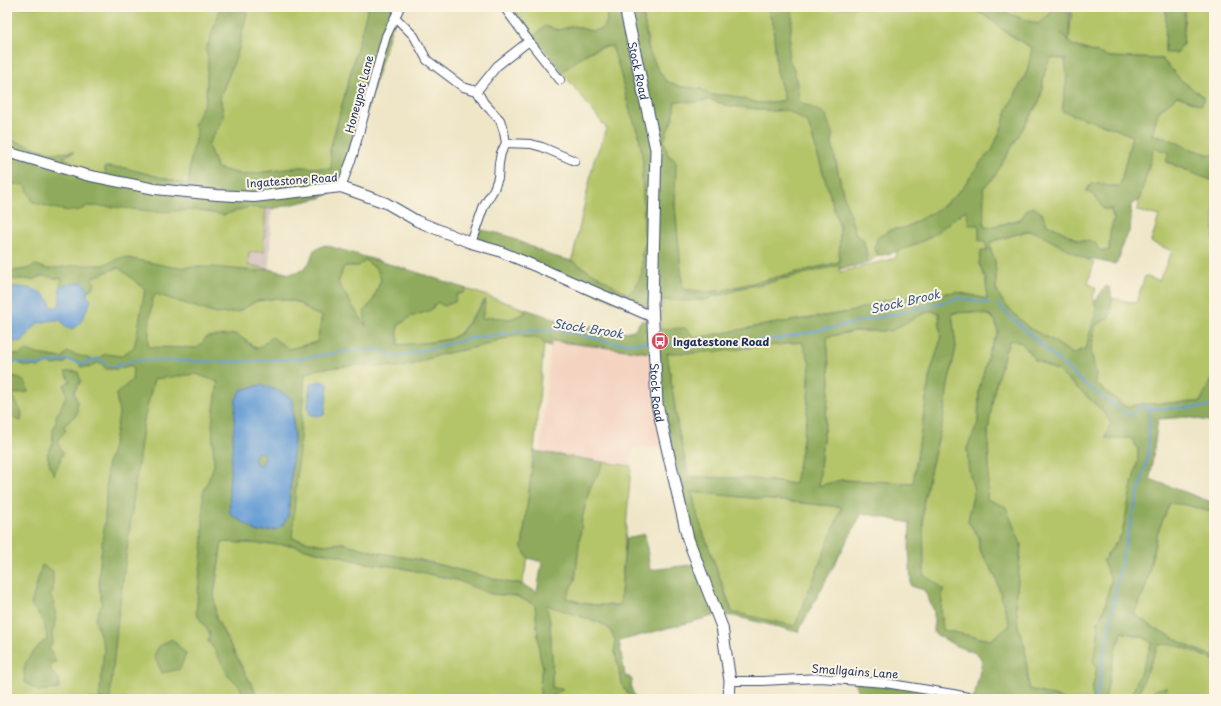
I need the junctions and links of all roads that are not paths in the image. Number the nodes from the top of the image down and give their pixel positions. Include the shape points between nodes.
1 (400, 7) edge
2 (504, 7) edge
3 (625, 7) edge
4 (395, 17) junction
5 (528, 41) junction
6 (560, 80) dead end
7 (477, 92) junction
8 (506, 143) junction
9 (7, 152) edge
10 (575, 161) dead end
11 (342, 187) junction
12 (471, 243) junction
13 (653, 317) junction
14 (730, 681) junction
15 (729, 699) edge
16 (977, 699) edge

1 - 4 street, Honeypot Lane
2 - 5 street
3 - 13 main road, Stock Road via 656,149
4 - 7 street via 414,36 427,60 463,87
4 - 11 street, Honeypot Lane via 386,36
5 - 6 street
5 - 7 street via 497,66
7 - 8 street via 500,120
8 - 10 street via 542,147
8 - 12 street via 501,153 496,184 484,206
9 - 11 street, Ingatestone Road via 86,175 162,190 254,197
11 - 12 street, Ingatestone Road via 386,203 417,221
12 - 13 street, Ingatestone Road via 499,251
13 - 14 main road, Stock Road via 656,404 688,539 722,627
14 - 15 main road, Stock Road
14 - 16 street, Smallgains Lane via 820,678 885,683

